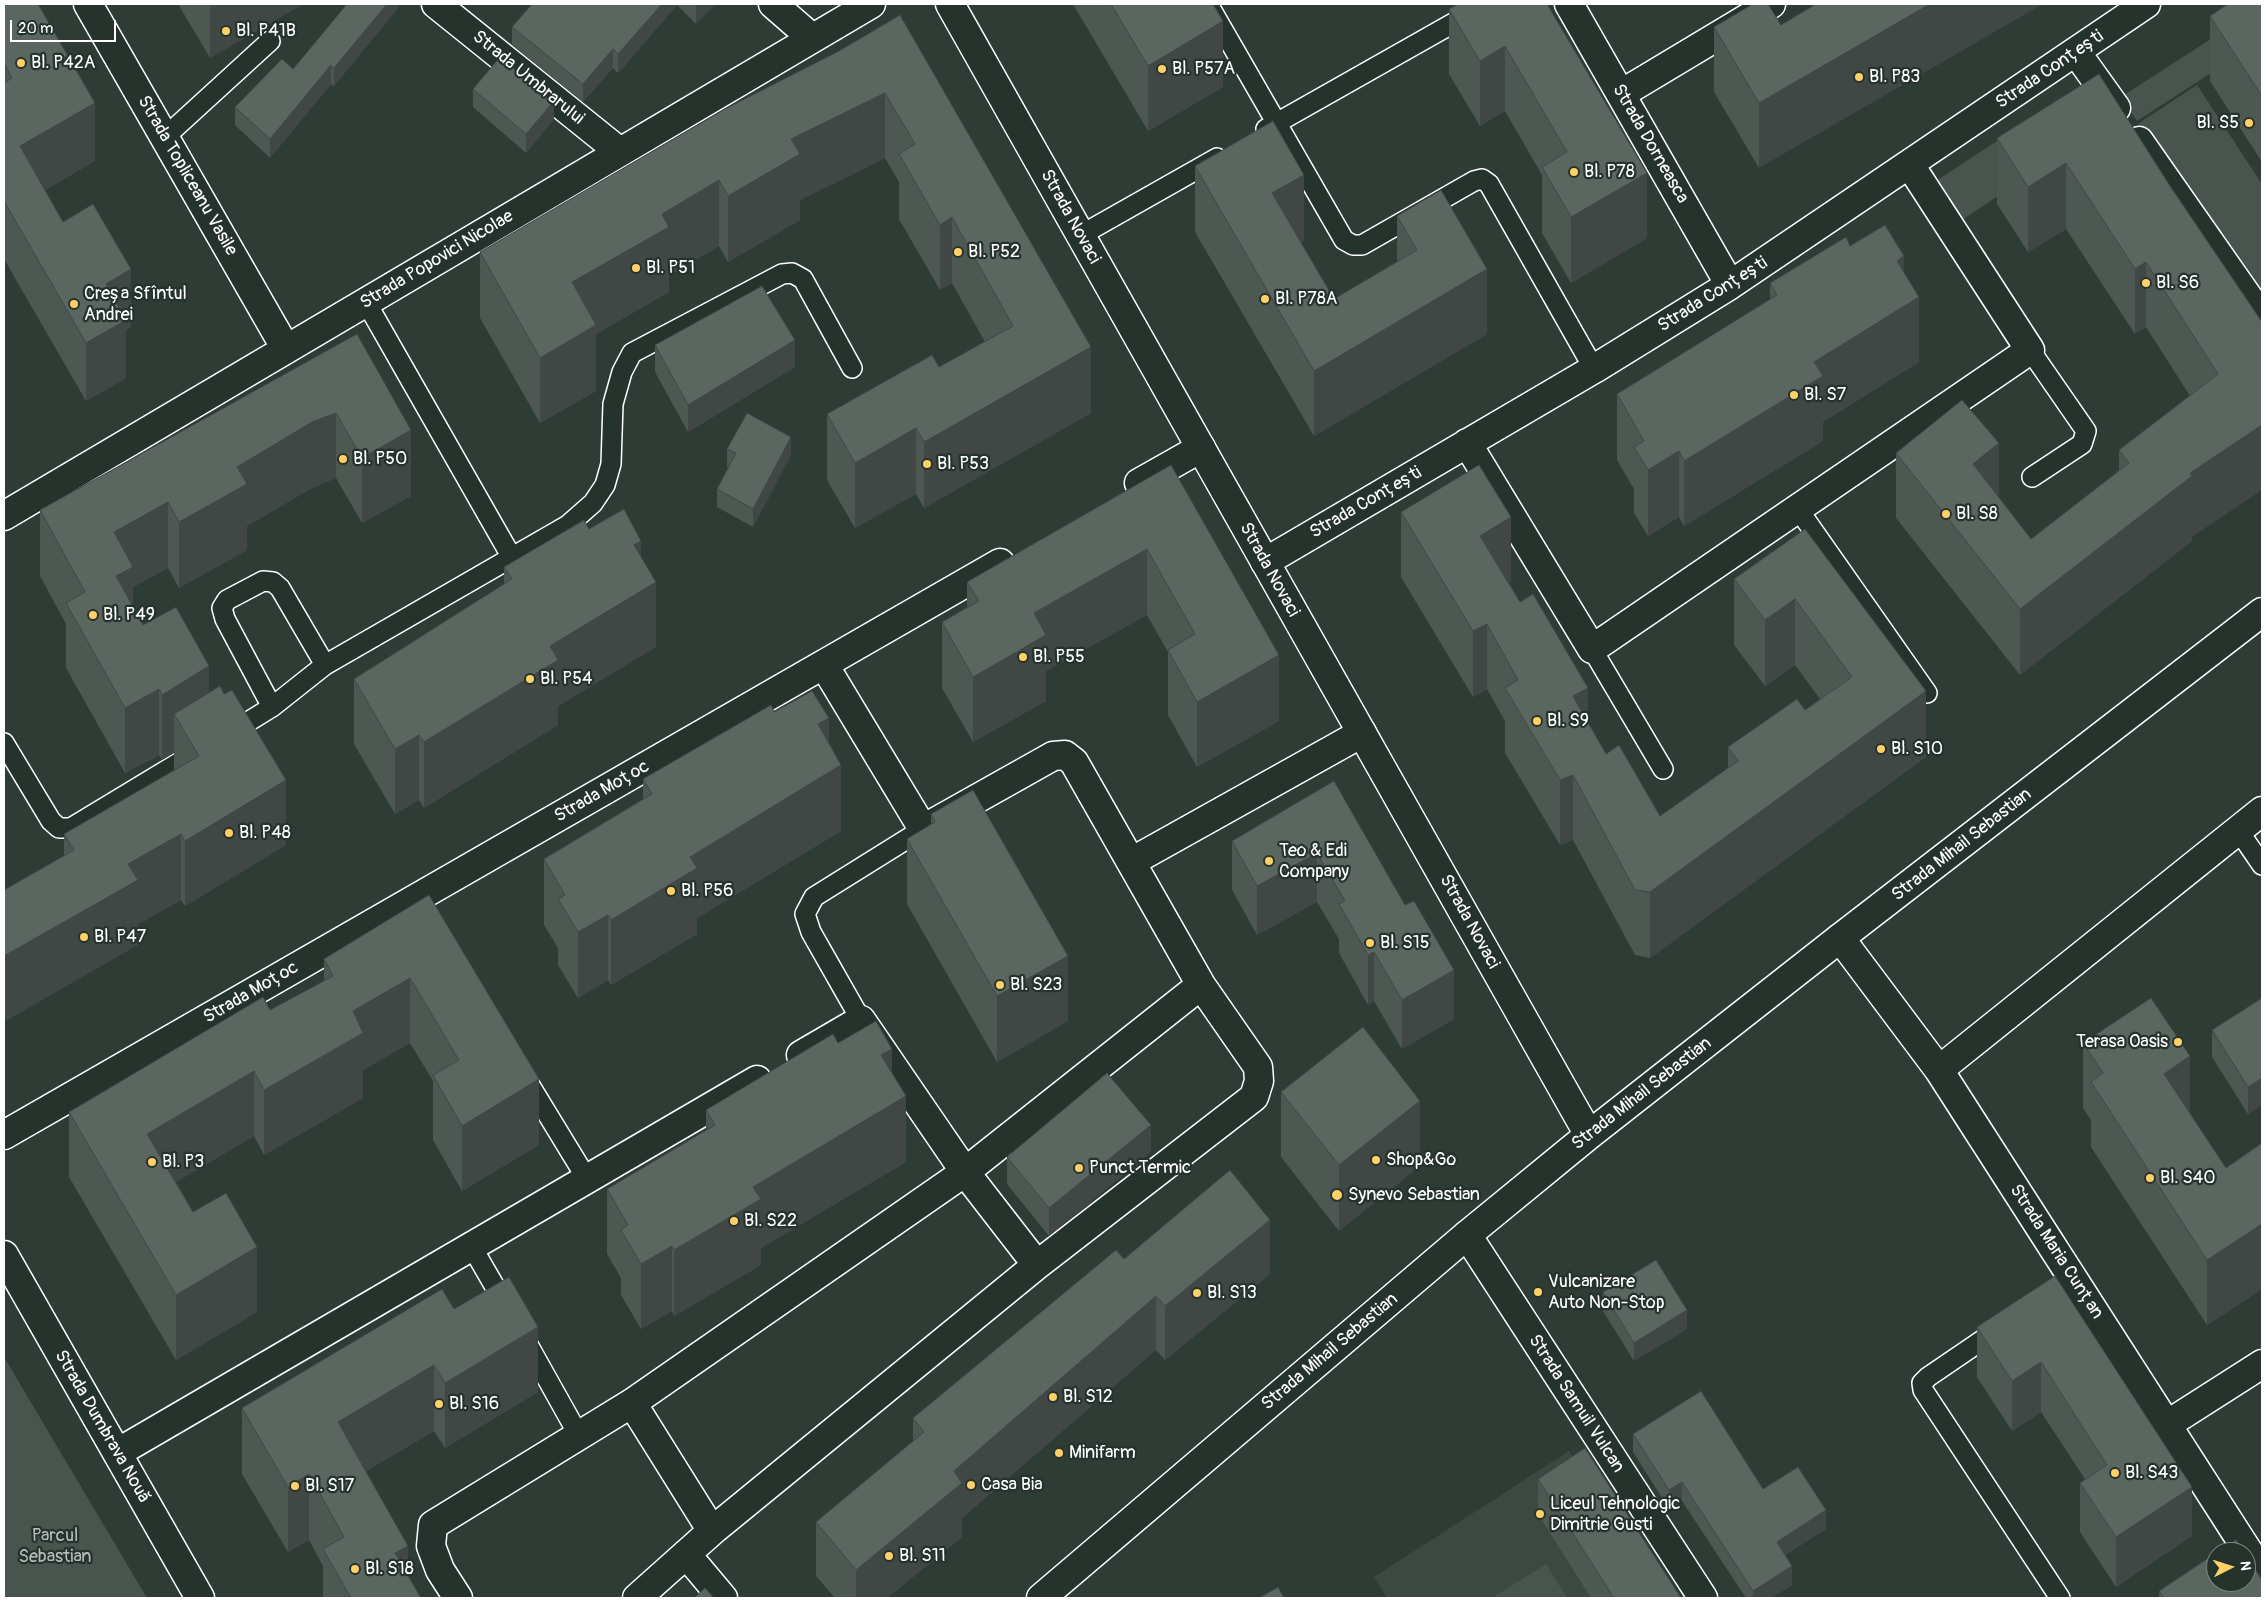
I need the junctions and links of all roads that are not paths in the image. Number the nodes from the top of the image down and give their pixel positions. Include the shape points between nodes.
1 (88, 4) edge
2 (436, 4) edge
3 (772, 4) edge
4 (871, 4) edge
5 (950, 4) edge
6 (1208, 4) edge
7 (1487, 4) edge
8 (1569, 4) edge
9 (1771, 4) edge
10 (2146, 4) edge
11 (812, 38) junction
12 (270, 41) dead end
13 (2076, 52) junction
14 (1621, 94) junction
15 (1277, 124) junction
16 (165, 137) junction
17 (1251, 138) edge
18 (1234, 148) edge
19 (620, 152) junction
20 (1910, 165) junction
21 (1081, 235) junction
22 (1730, 285) junction
23 (366, 302) junction
24 (2262, 317) edge
25 (286, 349) junction
26 (2030, 350) junction
27 (852, 368) dead end
28 (1594, 369) junction
29 (1467, 443) junction
30 (1201, 448) junction
31 (2032, 478) dead end
32 (1116, 497) edge
33 (1798, 509) junction
34 (4, 516) edge
35 (1022, 551) edge
36 (511, 556) junction
37 (1265, 562) junction
38 (2262, 612) edge
39 (1592, 649) junction
40 (325, 665) junction
41 (824, 665) junction
42 (1927, 693) edge
43 (272, 707) junction
44 (1362, 733) junction
45 (4, 743) edge
46 (1663, 769) dead end
47 (2262, 811) edge
48 (923, 830) junction
49 (2238, 830) junction
50 (1131, 862) junction
51 (2262, 865) edge
52 (1840, 938) junction
53 (1201, 985) junction
54 (862, 1020) junction
55 (515, 1060) edge
56 (1939, 1070) junction
57 (4, 1135) edge
58 (1590, 1135) junction
59 (964, 1172) junction
60 (587, 1179) junction
61 (1467, 1235) junction
62 (472, 1246) junction
63 (4, 1255) edge
64 (1037, 1265) junction
65 (2008, 1322) edge
66 (2262, 1364) edge
67 (632, 1403) junction
68 (2168, 1424) junction
69 (578, 1434) junction
70 (117, 1453) junction
71 (712, 1531) junction
72 (2240, 1542) edge
73 (686, 1554) junction
74 (200, 1598) edge
75 (458, 1598) edge
76 (637, 1598) edge
77 (723, 1598) edge
78 (1041, 1598) edge
79 (1703, 1598) edge
80 (2060, 1598) edge

1 - 16 street, Strada Topliceanu Vasile
2 - 19 street, Strada Umbrarului
3 - 11 street
4 - 11 street, Strada Popovici Nicolae
5 - 21 street, Strada Novaci
6 - 15 lane
7 - 15 lane
8 - 14 street, Strada Dorneasca
9 - 14 street
10 - 13 street, Strada Conțești
11 - 19 street, Strada Popovici Nicolae
12 - 16 lane
13 - 20 street, Strada Conțești
13 - 24 street
14 - 22 street, Strada Dorneasca
15 - 17 lane
15 - 28 lane via 1344,240 1353,245 1362,245 1474,181 1482,179 1489,184
16 - 25 street, Strada Topliceanu Vasile
18 - 21 lane
19 - 23 street, Strada Popovici Nicolae
20 - 22 street, Strada Conțești
20 - 26 street
21 - 30 street, Strada Novaci
22 - 28 street, Strada Conțești
23 - 25 street, Strada Popovici Nicolae
23 - 36 lane
25 - 34 street, Strada Popovici Nicolae
26 - 31 lane via 2086,430 2082,444
26 - 33 street
27 - 36 lane via 803,279 792,273 782,274 632,353 622,372 613,404 610,464 605,485 593,503 568,525
28 - 29 street, Strada Conțești
29 - 37 street, Strada Conțești
29 - 39 street
30 - 32 street
30 - 37 street, Strada Novaci
33 - 39 street
33 - 42 lane
35 - 41 street, Strada Moțoc
36 - 40 lane
37 - 44 street, Strada Novaci
38 - 52 street, Strada Mihail Sebastian
39 - 46 lane
40 - 43 lane
40 - 43 lane via 280,588 273,582 263,582 227,600 222,608 225,619
41 - 48 street
41 - 57 street, Strada Moțoc via 423,906
43 - 45 lane via 71,828 59,828 51,821
44 - 50 street
44 - 58 street, Strada Novaci
47 - 49 street
48 - 50 street via 1052,756 1065,755 1074,762
48 - 54 lane via 814,897 805,914 811,932
49 - 51 lane
49 - 56 street
50 - 53 street
52 - 56 street, Strada Maria Cunțan
52 - 58 street, Strada Mihail Sebastian
53 - 59 street
53 - 64 street via 1258,1067 1259,1081 1254,1097
54 - 59 street
54 - 60 street
55 - 60 lane
56 - 68 street, Strada Maria Cunțan via 2064,1284
58 - 61 street, Strada Mihail Sebastian
59 - 64 street
59 - 67 street
60 - 62 street
61 - 78 street, Strada Mihail Sebastian
61 - 79 street, Strada Samuil Vulcan
62 - 69 lane
62 - 70 street
63 - 70 street, Strada Dumbrava Nouă
64 - 71 street
65 - 80 lane via 1928,1377 1922,1383 1923,1390
66 - 68 street
67 - 69 street
67 - 71 street
68 - 72 street, Strada Maria Cunțan
69 - 75 street via 433,1524 431,1546 440,1570
70 - 74 street, Strada Dumbrava Nouă
71 - 73 street
73 - 76 street
73 - 77 street

